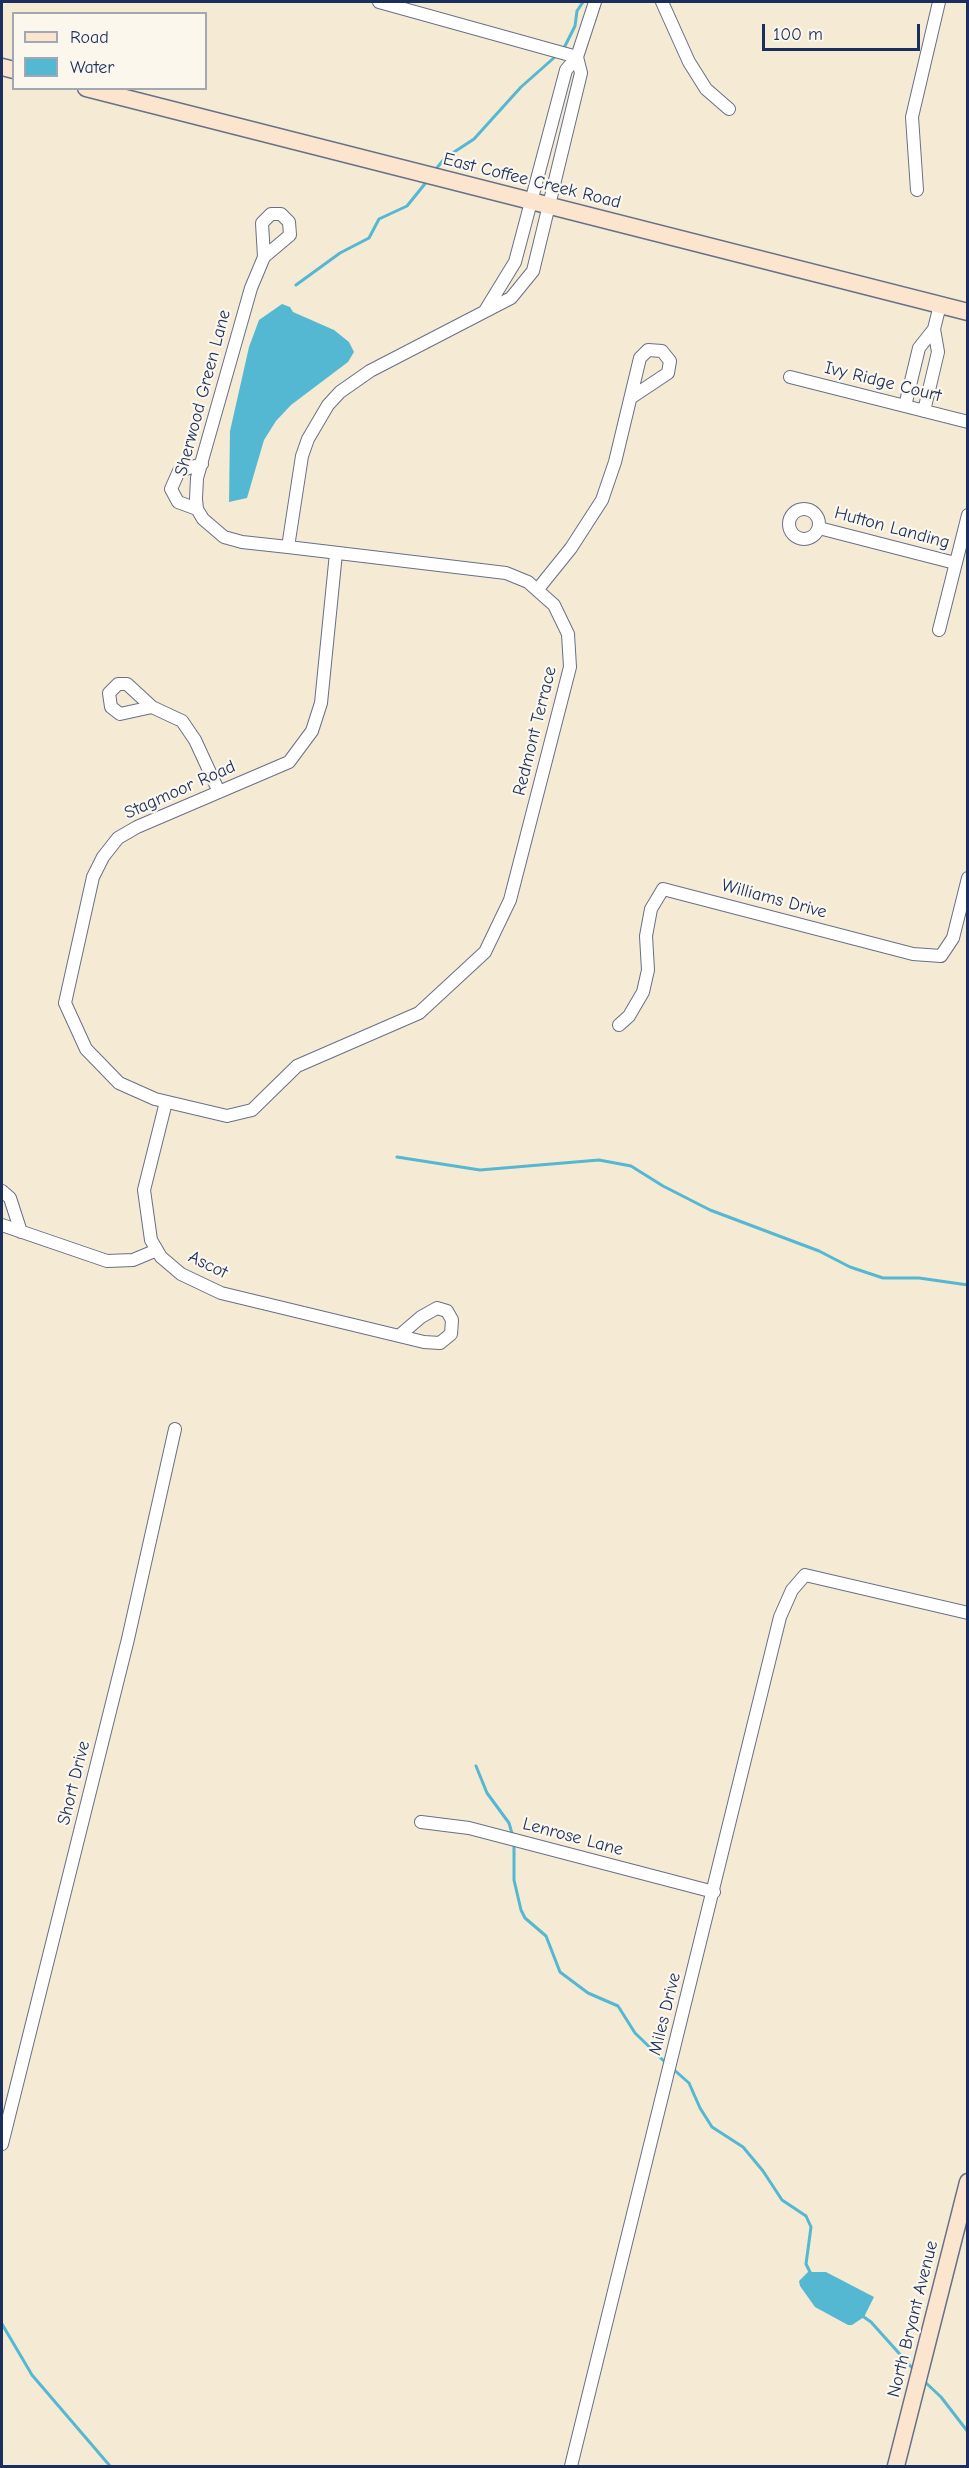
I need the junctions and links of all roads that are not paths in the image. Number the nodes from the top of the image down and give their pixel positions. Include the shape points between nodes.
1 (379, 2) edge
2 (595, 2) edge
3 (662, 2) edge
4 (939, 2) edge
5 (577, 57) junction
6 (94, 90) edge
7 (729, 109) dead end
8 (917, 190) dead end
9 (532, 201) junction
10 (549, 206) junction
11 (264, 257) dead end
12 (940, 305) junction
13 (968, 312) edge
14 (484, 313) junction
15 (934, 329) junction
16 (790, 377) dead end
17 (632, 397) dead end
18 (904, 406) junction
19 (924, 411) junction
20 (968, 422) edge
21 (202, 464) junction
22 (197, 509) junction
23 (968, 515) edge
24 (819, 528) dead end
25 (288, 547) junction
26 (336, 553) junction
27 (956, 563) junction
28 (538, 589) junction
29 (939, 630) dead end
30 (152, 706) dead end
31 (219, 792) junction
32 (968, 878) edge
33 (619, 1025) dead end
34 (166, 1102) junction
35 (2, 1191) edge
36 (2, 1225) edge
37 (21, 1232) junction
38 (157, 1250) junction
39 (400, 1335) dead end
40 (175, 1429) dead end
41 (968, 1613) edge
42 (422, 1822) dead end
43 (714, 1892) junction
44 (2, 2144) edge
45 (968, 2182) edge
46 (571, 2466) edge
47 (896, 2466) edge

1 - 5 street
2 - 5 street
3 - 7 street via 689,62 706,89
4 - 8 street via 912,117
5 - 9 street via 566,70
5 - 10 street via 581,73
6 - 9 street, East Coffee Creek Road
9 - 10 street, East Coffee Creek Road
9 - 14 street via 515,262
10 - 12 street, East Coffee Creek Road
10 - 14 street via 534,271 511,298
11 - 21 street, Sherwood Green Lane via 233,345
12 - 13 street, East Coffee Creek Road
12 - 15 street
14 - 25 street via 370,371 328,405 302,456
15 - 18 street via 919,348
15 - 19 street via 938,352
16 - 18 street, Ivy Ridge Court
17 - 28 street via 602,500
18 - 19 street, Ivy Ridge Court
19 - 20 street, Ivy Ridge Court
21 - 22 street, Sherwood Green Lane via 196,488
21 - 22 street via 180,471 171,489 178,502
22 - 25 street via 209,526 224,537
23 - 27 street
24 - 27 street, Hutton Landing
25 - 26 street, Redmont Terrace
26 - 28 street, Redmont Terrace via 506,573
26 - 31 street, Stagmoor Road via 321,703 312,732 289,762
27 - 29 street
28 - 34 street, Redmont Terrace via 565,624 570,667 510,900 485,952 419,1013 297,1066 252,1110 227,1116
30 - 31 street via 182,721
31 - 34 street, Stagmoor Road via 137,827 118,838 103,857 93,878 65,1003 86,1049 119,1083
32 - 33 street, Williams Drive via 953,938 941,956 914,954 663,888 651,909 643,992
34 - 38 street, Ascot via 144,1190 151,1240
35 - 37 street via 10,1198
36 - 37 street
37 - 38 street via 107,1261 133,1260
38 - 39 street, Ascot via 181,1274 221,1293
40 - 44 street, Short Drive via 128,1639
41 - 43 street, Miles Drive via 805,1575 792,1590 780,1617
42 - 43 street, Lenrose Lane via 469,1828
43 - 46 street, Miles Drive
45 - 47 street, North Bryant Avenue

